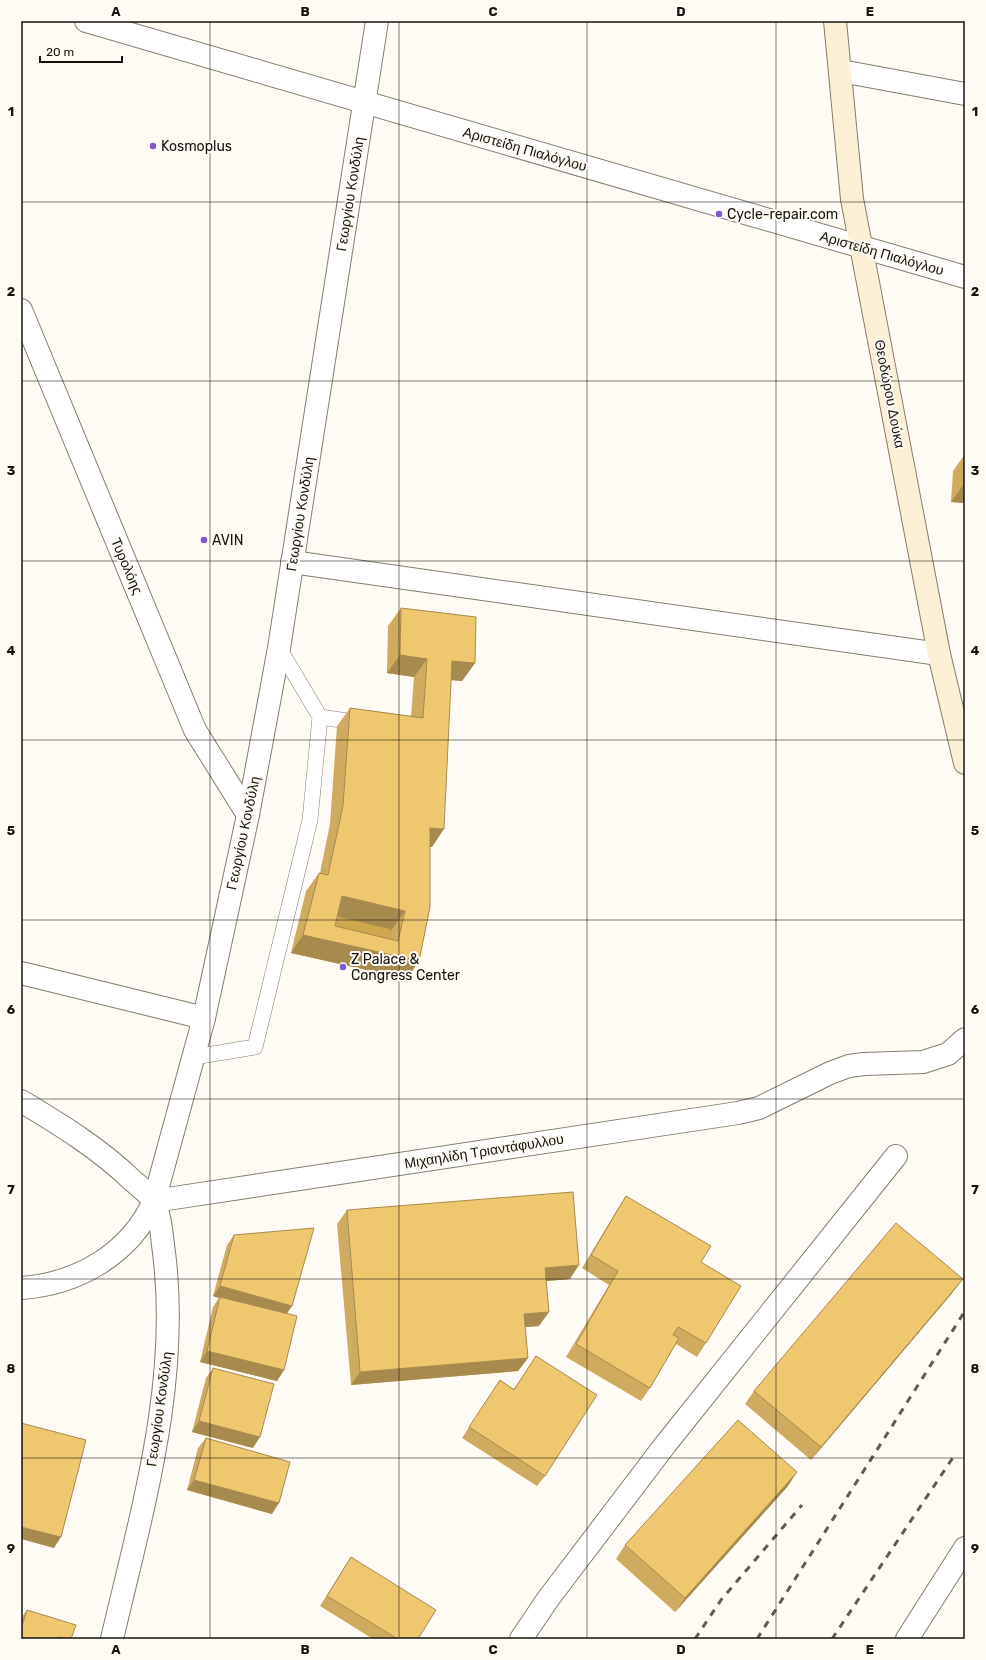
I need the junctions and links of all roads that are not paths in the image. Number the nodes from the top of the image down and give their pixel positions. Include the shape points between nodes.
1 (86, 21) edge
2 (377, 21) edge
3 (835, 21) edge
4 (841, 71) junction
5 (965, 94) edge
6 (365, 102) junction
7 (862, 247) junction
8 (965, 277) edge
9 (21, 310) edge
10 (292, 562) junction
11 (279, 648) junction
12 (939, 654) junction
13 (320, 717) junction
14 (373, 725) edge
15 (965, 763) edge
16 (248, 815) junction
17 (21, 973) edge
18 (204, 1018) junction
19 (965, 1039) edge
20 (194, 1057) junction
21 (21, 1101) edge
22 (896, 1156) dead end
23 (154, 1201) junction
24 (21, 1288) edge
25 (965, 1548) edge
26 (112, 1639) edge
27 (521, 1639) edge
28 (907, 1639) edge

1 - 6 street, Αριστείδη Πιαλόγλου
2 - 6 street, Γεωργίου Κονδύλη
3 - 4 main road, Θεοδώρου Δούκα
4 - 5 street
4 - 7 main road, Θεοδώρου Δούκα via 852,199
6 - 7 street, Αριστείδη Πιαλόγλου
6 - 10 street, Γεωργίου Κονδύλη
7 - 8 street, Αριστείδη Πιαλόγλου
7 - 12 main road, Θεοδώρου Δούκα
9 - 16 street, Τυρολόης via 195,730
10 - 11 street, Γεωργίου Κονδύλη
10 - 12 street
11 - 13 lane
11 - 16 street, Γεωργίου Κονδύλη
12 - 15 main road, Θεοδώρου Δούκα
13 - 14 lane
13 - 20 lane via 310,820 254,1047
16 - 18 street, Γεωργίου Κονδύλη
17 - 18 street
18 - 20 street, Γεωργίου Κονδύλη
19 - 23 street, Μιχαηλίδη Τριαντάφυλλου via 940,1058 923,1062 849,1066 759,1108 738,1113
20 - 23 street, Γεωργίου Κονδύλη
21 - 23 street via 77,1135 118,1166
22 - 27 street via 666,1445 548,1599
23 - 24 street via 131,1237 101,1263 71,1278
23 - 26 street, Γεωργίου Κονδύλη via 162,1235 167,1280 166,1377 148,1480
25 - 28 street

